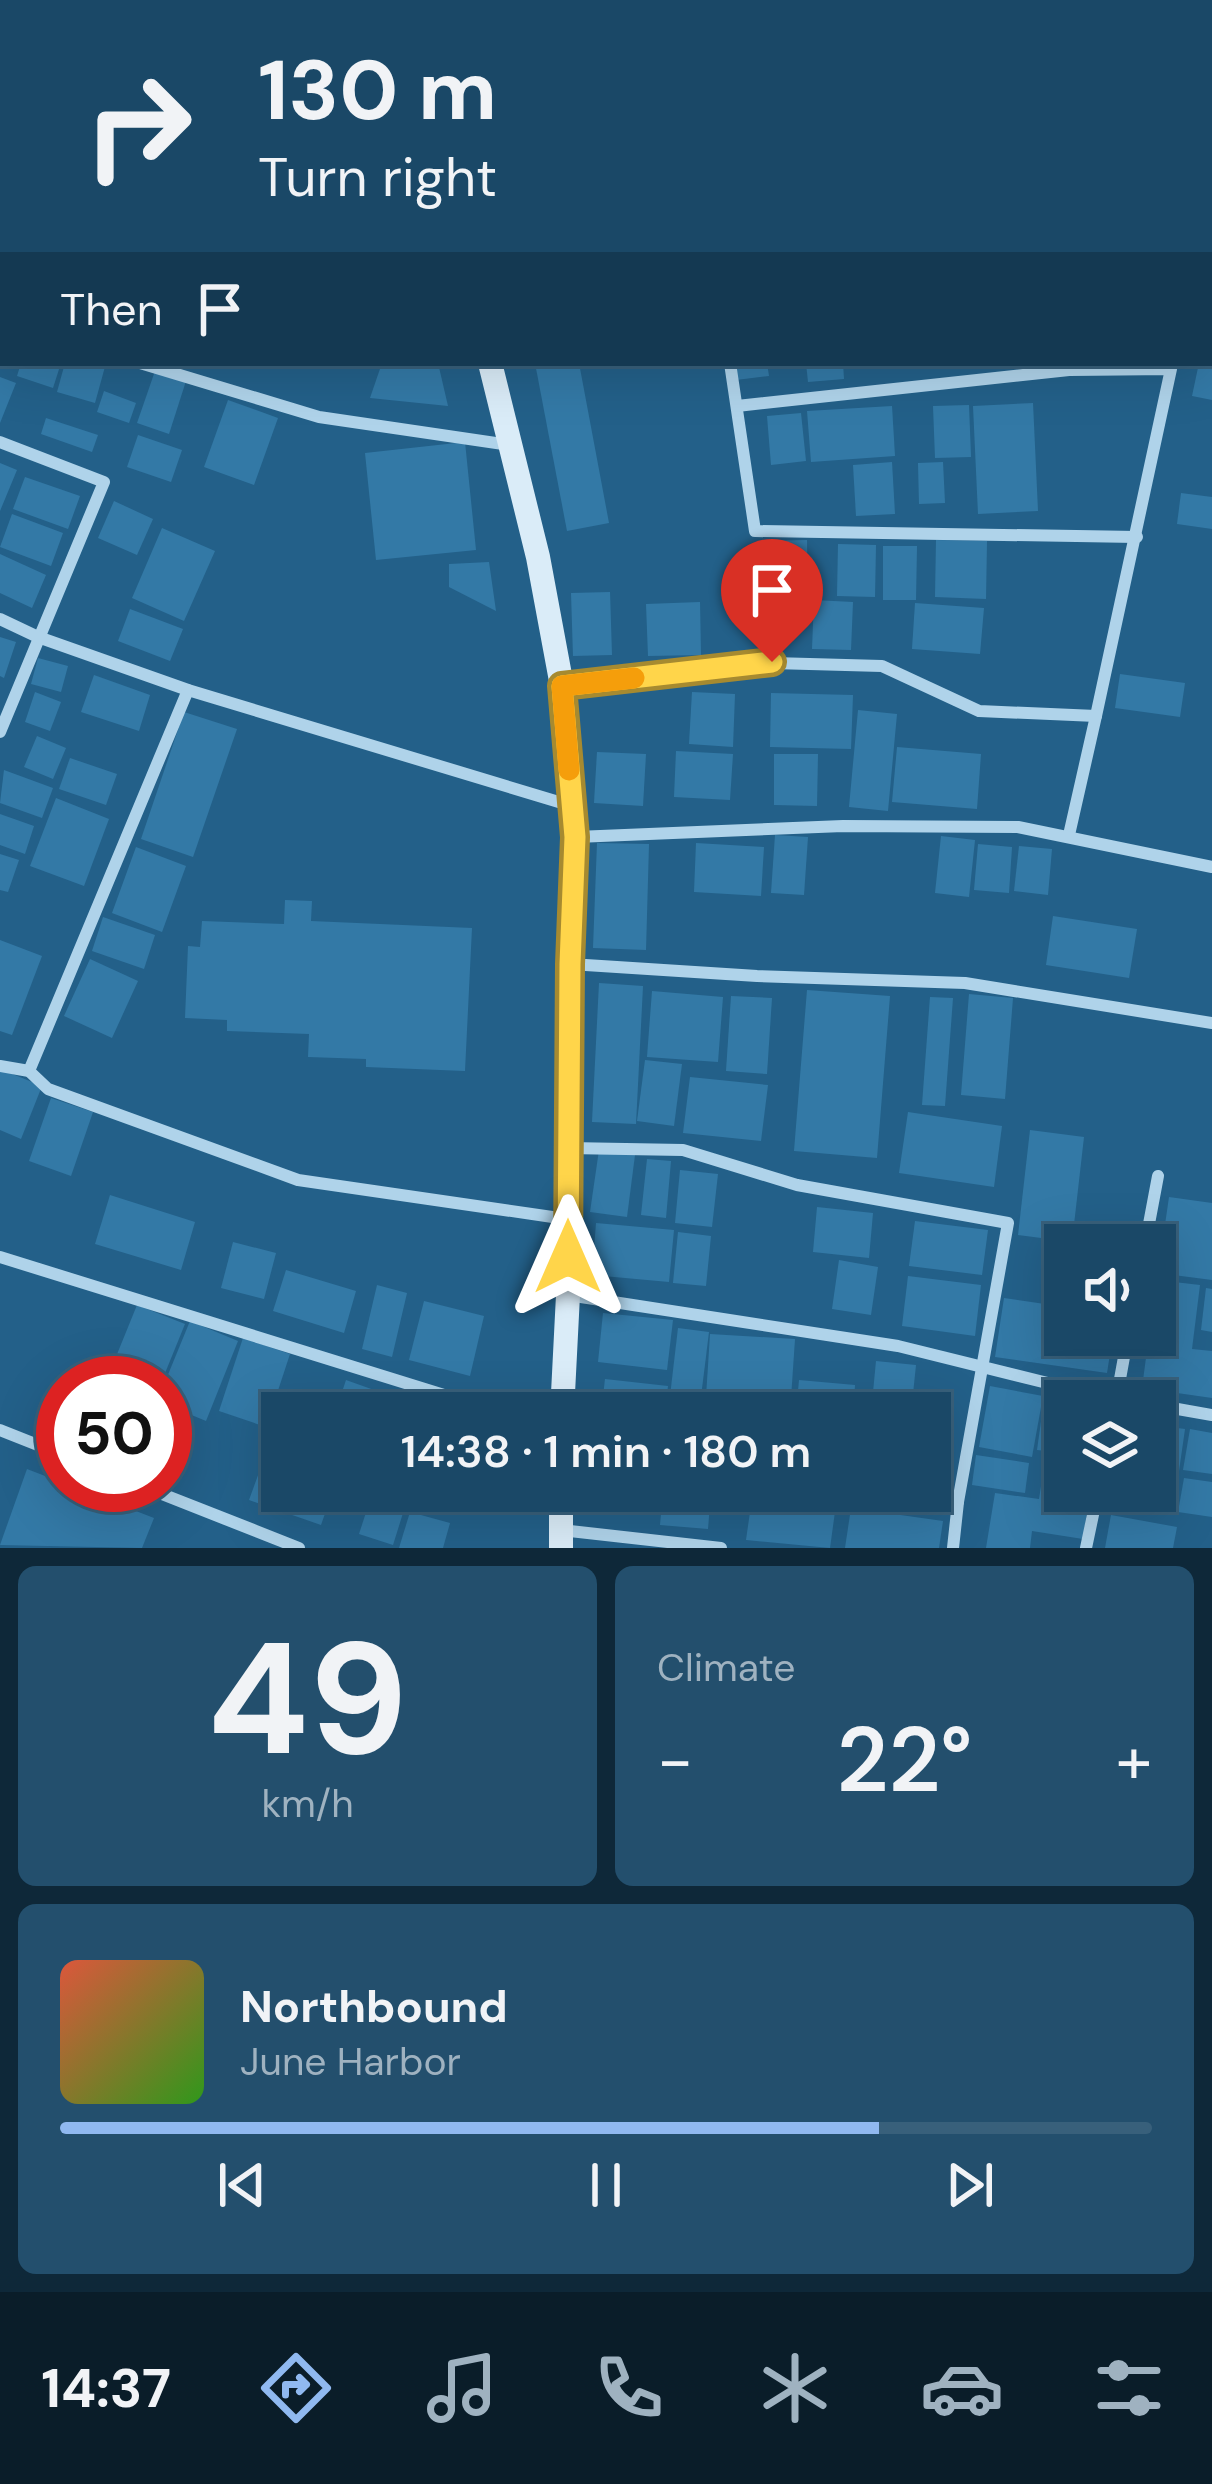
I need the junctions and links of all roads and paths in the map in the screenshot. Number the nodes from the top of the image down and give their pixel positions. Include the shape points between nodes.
1 (150, 366) edge
2 (491, 366) edge
3 (730, 366) edge
4 (737, 406) junction
5 (0, 442) edge
6 (510, 445) junction
7 (1137, 537) junction
8 (0, 619) edge
9 (38, 638) junction
10 (562, 686) junction
11 (188, 690) junction
12 (1096, 716) junction
13 (0, 732) edge
14 (572, 806) junction
15 (1069, 835) junction
16 (575, 837) junction
17 (1212, 867) edge
18 (570, 964) junction
19 (1212, 1023) edge
20 (0, 1066) edge
21 (29, 1071) junction
22 (567, 1148) junction
23 (1158, 1176) dead end
24 (568, 1219) junction
25 (1149, 1224) edge
26 (0, 1257) edge
27 (568, 1295) junction
28 (982, 1367) junction
29 (1044, 1382) edge
30 (434, 1392) edge
31 (563, 1392) edge
32 (1176, 1409) edge
33 (1212, 1415) edge
34 (0, 1430) edge
35 (36, 1444) edge
36 (951, 1501) edge
37 (958, 1502) junction
38 (192, 1506) edge
39 (1094, 1512) edge
40 (561, 1539) edge
41 (298, 1548) edge
42 (721, 1548) edge
43 (953, 1548) edge
44 (1086, 1548) edge

1 - 6 street via 319,417
2 - 6 main road
3 - 4 street
4 - 7 street via 754,531
4 - 7 street via 1070,370 1172,369
5 - 9 street via 104,482
6 - 10 main road
7 - 12 street
8 - 9 street
9 - 11 street
9 - 13 street
10 - 12 street via 772,662 882,666 979,710
10 - 14 main road
11 - 14 street
11 - 21 street
12 - 15 street
14 - 16 main road
15 - 16 street via 1018,826 843,826
15 - 17 street
16 - 18 main road
18 - 19 street via 965,983
18 - 22 main road
20 - 21 street
21 - 24 street via 48,1089 298,1180
22 - 24 main road
22 - 28 street via 683,1150 796,1185 1008,1223
23 - 25 street
24 - 27 main road
26 - 30 street
27 - 28 street via 898,1346
27 - 31 main road
28 - 29 street
28 - 37 street
32 - 33 street
34 - 35 street
36 - 37 street
37 - 43 street
38 - 41 street
39 - 44 street
40 - 42 street

